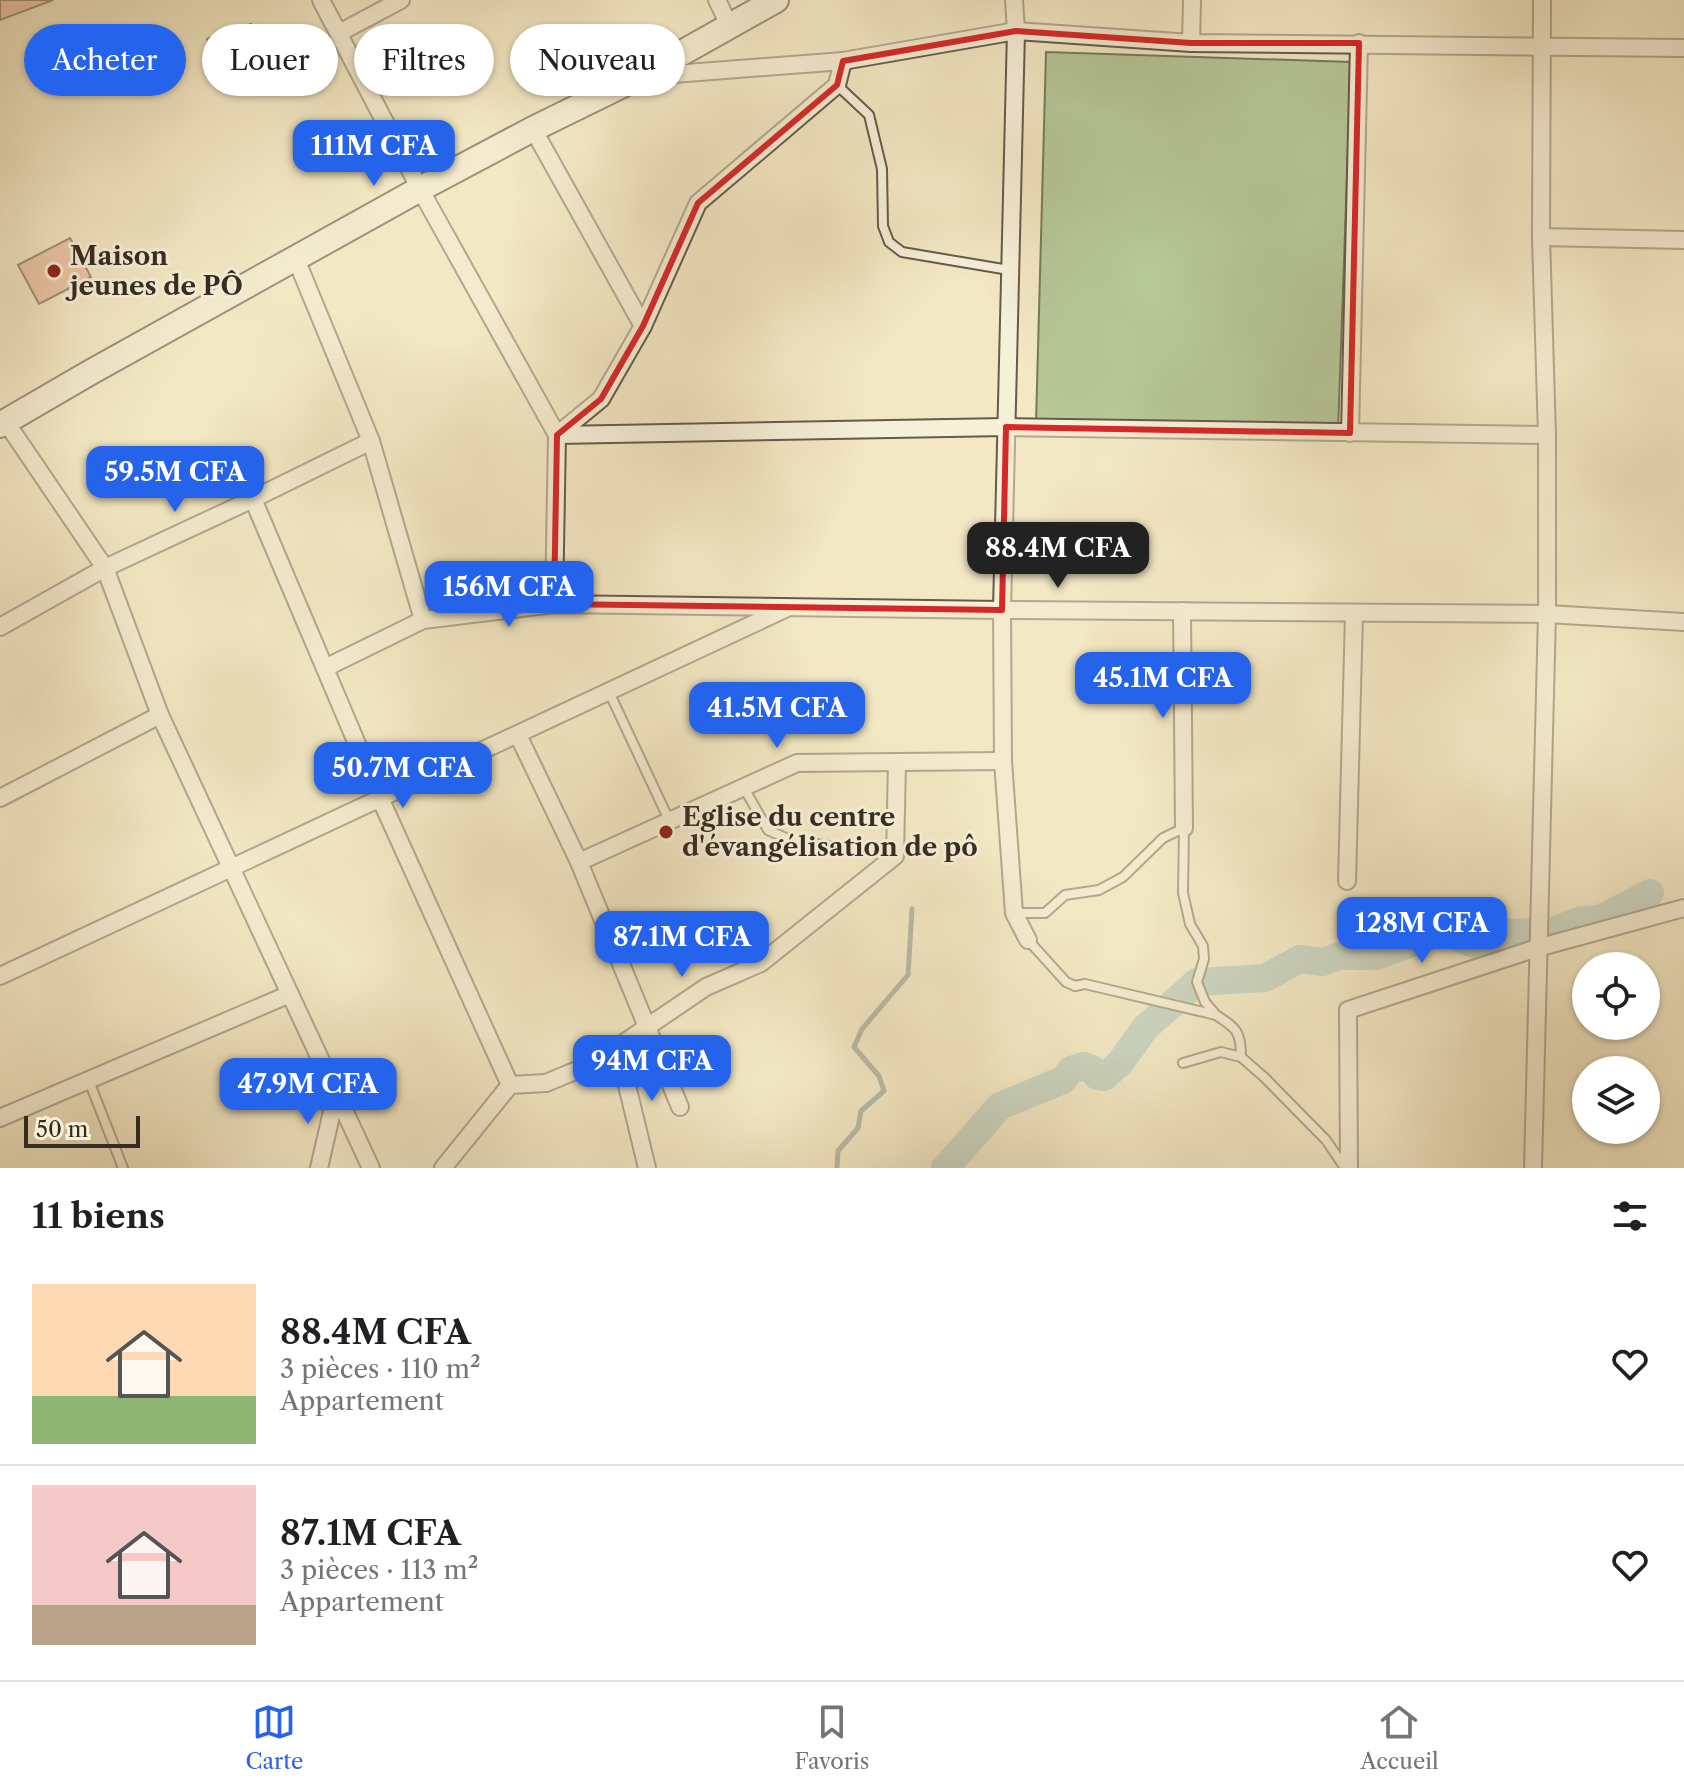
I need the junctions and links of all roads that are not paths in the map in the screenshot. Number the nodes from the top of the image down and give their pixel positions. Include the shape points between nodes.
1 (321, 0) edge
2 (401, 0) edge
3 (717, 0) edge
4 (776, 0) edge
5 (1014, 0) edge
6 (1192, 0) edge
7 (1542, 0) edge
8 (729, 25) junction
9 (1016, 31) junction
10 (339, 33) junction
11 (1191, 43) junction
12 (1359, 43) junction
13 (1541, 46) junction
14 (1684, 48) edge
15 (685, 50) edge
16 (843, 61) junction
17 (685, 73) edge
18 (837, 85) junction
19 (600, 96) edge
20 (533, 129) junction
21 (420, 189) junction
22 (1541, 237) junction
23 (1684, 240) edge
24 (296, 259) junction
25 (1010, 270) junction
26 (643, 326) junction
27 (2, 418) edge
28 (1006, 427) junction
29 (1350, 433) junction
30 (557, 435) junction
31 (1547, 435) junction
32 (371, 441) junction
33 (253, 499) junction
34 (105, 568) junction
35 (554, 604) junction
36 (789, 607) junction
37 (1002, 610) junction
38 (1182, 611) junction
39 (1354, 614) junction
40 (1547, 614) junction
41 (423, 620) junction
42 (1684, 622) edge
43 (0, 627) edge
44 (325, 668) junction
45 (609, 692) junction
46 (160, 715) junction
47 (518, 735) junction
48 (1003, 761) junction
49 (897, 762) junction
50 (744, 787) junction
51 (0, 798) edge
52 (380, 798) junction
53 (669, 821) junction
54 (1184, 828) junction
55 (895, 856) junction
56 (579, 862) junction
57 (231, 868) junction
58 (1347, 881) dead end
59 (1684, 908) edge
60 (1014, 913) junction
61 (1538, 937) junction
62 (1028, 940) joint
63 (0, 976) edge
64 (290, 994) junction
65 (1216, 1015) junction
66 (648, 1028) junction
67 (618, 1048) junction
68 (1241, 1057) junction
69 (1183, 1063) dead end
70 (89, 1080) junction
71 (510, 1085) junction
72 (336, 1094) junction
73 (680, 1107) dead end
74 (0, 1118) edge
75 (123, 1168) edge
76 (319, 1168) edge
77 (371, 1168) edge
78 (443, 1168) edge
79 (647, 1168) edge
80 (1347, 1168) edge
81 (1533, 1168) edge

1 - 10 street
2 - 10 street
3 - 8 street
4 - 8 main road
5 - 9 street
6 - 11 street
7 - 13 street
8 - 15 main road
9 - 11 street
9 - 16 street
9 - 25 street
10 - 21 street
11 - 12 street
12 - 13 street
12 - 29 street
13 - 14 street
13 - 22 street
16 - 17 street
16 - 18 street
18 - 25 lane via 869,115 882,169 883,226 889,242 902,252
18 - 26 street via 698,203
19 - 20 main road
20 - 21 main road
20 - 26 street
21 - 24 main road
21 - 30 street
22 - 23 street
22 - 31 street
24 - 27 main road
24 - 32 street
25 - 28 street
26 - 30 street via 601,399
27 - 34 street
28 - 29 street
28 - 30 street
28 - 37 street
29 - 31 street
30 - 35 street
31 - 40 street
32 - 33 street
32 - 41 street
33 - 34 street
33 - 44 street
34 - 43 street
34 - 46 street
35 - 36 street
35 - 41 street
36 - 37 street
36 - 45 street
37 - 38 street
37 - 48 street
38 - 39 street
38 - 54 street
39 - 40 street
39 - 58 street
40 - 42 street
40 - 61 street
41 - 44 street
44 - 52 street
45 - 47 street
45 - 53 lane
46 - 51 street
46 - 57 street
47 - 52 street
47 - 56 street
48 - 49 street
48 - 60 street
49 - 50 street via 797,763
49 - 55 street
50 - 53 street
50 - 55 lane via 768,830 790,840
52 - 57 street
52 - 71 street
53 - 56 street
54 - 60 lane via 1163,838 1123,877 1099,890 1065,895 1045,913
54 - 65 lane via 1183,893 1190,924 1203,946 1197,982
55 - 66 street via 761,963 706,987
56 - 66 street
57 - 63 street
57 - 64 street
59 - 61 street
60 - 62 street
61 - 80 street via 1348,1010
61 - 81 street
62 - 65 lane via 1075,986
64 - 70 street
64 - 72 street
65 - 68 lane via 1234,1027
66 - 67 street
66 - 73 street
67 - 71 street via 546,1083
67 - 79 street
68 - 69 lane via 1221,1052
68 - 80 lane via 1326,1140
70 - 74 street
70 - 75 lane
71 - 78 street
72 - 76 street
72 - 77 street

